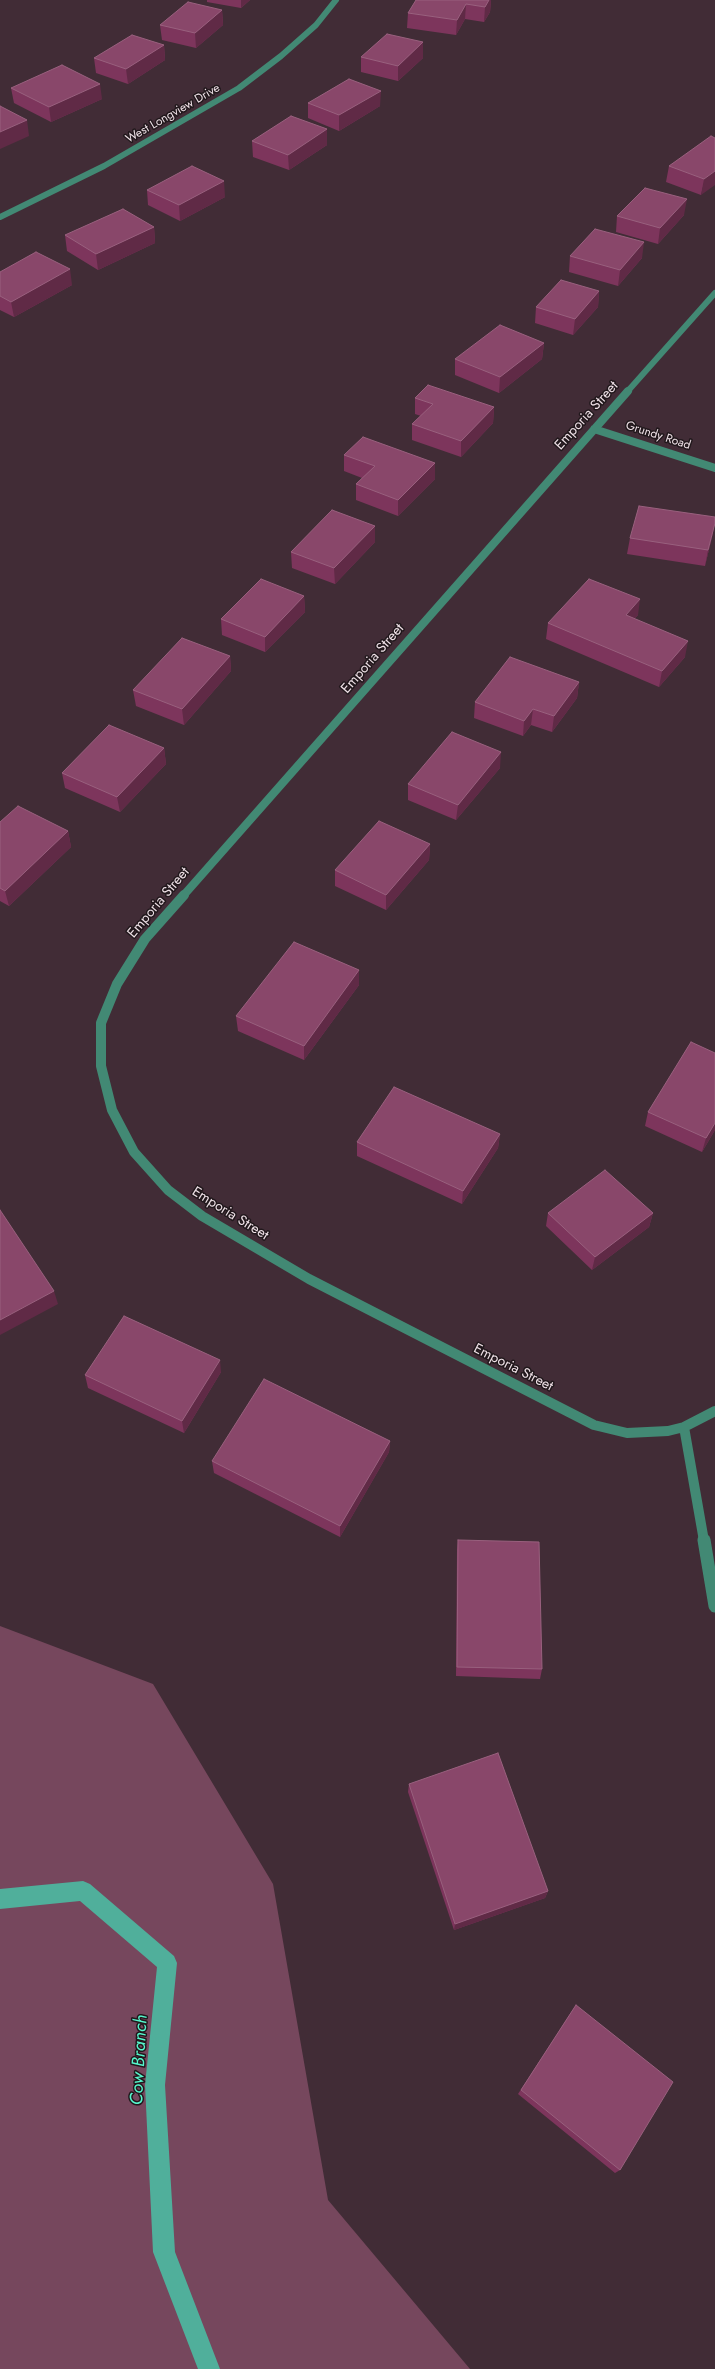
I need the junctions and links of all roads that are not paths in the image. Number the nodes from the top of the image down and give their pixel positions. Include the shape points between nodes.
1 (336, 0) edge
2 (0, 217) edge
3 (715, 293) edge
4 (594, 429) junction
5 (715, 468) edge
6 (715, 1411) edge
7 (684, 1427) junction
8 (715, 1606) edge

1 - 2 street, West Longview Drive via 316,24 281,56 238,88 104,166
3 - 4 street, Emporia Street
4 - 5 street, Grundy Road
4 - 7 street, Emporia Street via 145,939 117,984 101,1023 101,1066 112,1110 134,1152 168,1190 202,1216 309,1279 594,1425 627,1433 668,1431
6 - 7 street
7 - 8 street

